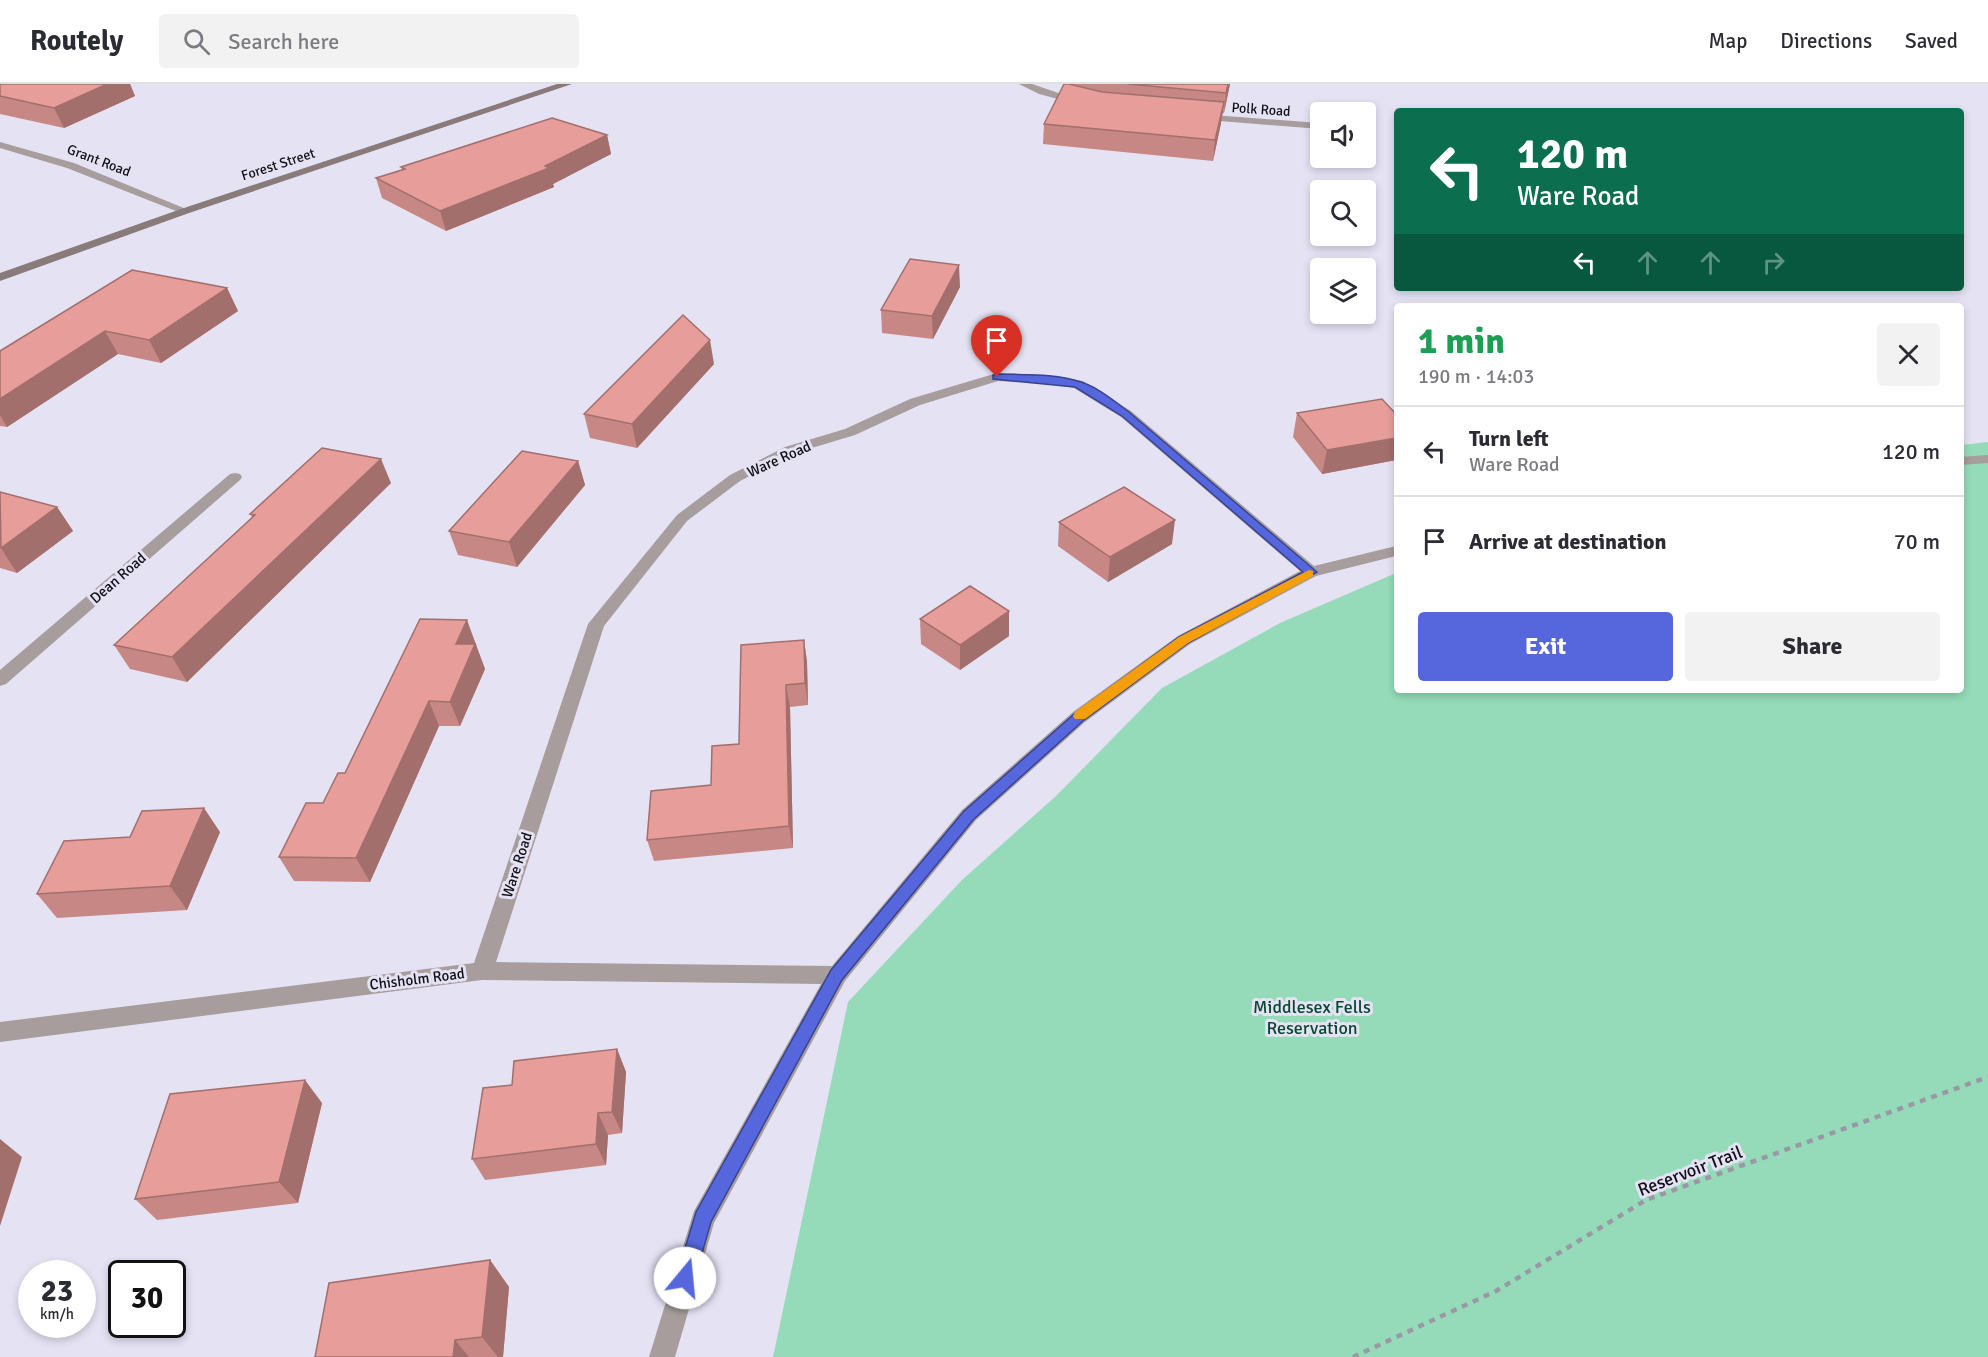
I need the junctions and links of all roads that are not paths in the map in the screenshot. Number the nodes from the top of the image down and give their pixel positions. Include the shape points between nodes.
1 (567, 84) edge
2 (1024, 84) edge
3 (1089, 104) edge
4 (1189, 116) edge
5 (1310, 125) edge
6 (0, 145) edge
7 (185, 211) junction
8 (0, 277) edge
9 (1988, 459) edge
10 (1964, 461) edge
11 (235, 477) dead end
12 (1394, 551) edge
13 (1311, 572) junction
14 (0, 680) edge
15 (482, 971) junction
16 (837, 975) junction
17 (0, 1032) edge
18 (662, 1357) edge

1 - 7 main road, Forest Street
2 - 3 street
4 - 5 street, Polk Road
6 - 7 street, Grant Road via 89,171
7 - 8 main road, Forest Street
9 - 10 street
11 - 14 street, Dean Road
12 - 13 street
13 - 15 street, Ware Road via 1126,414 1078,384 997,377 915,402 850,432 790,450 735,478 682,518 596,624
13 - 16 street via 1184,640 1078,717 969,815
15 - 16 street, Chisholm Road
15 - 17 street, Chisholm Road
16 - 18 street via 703,1219

